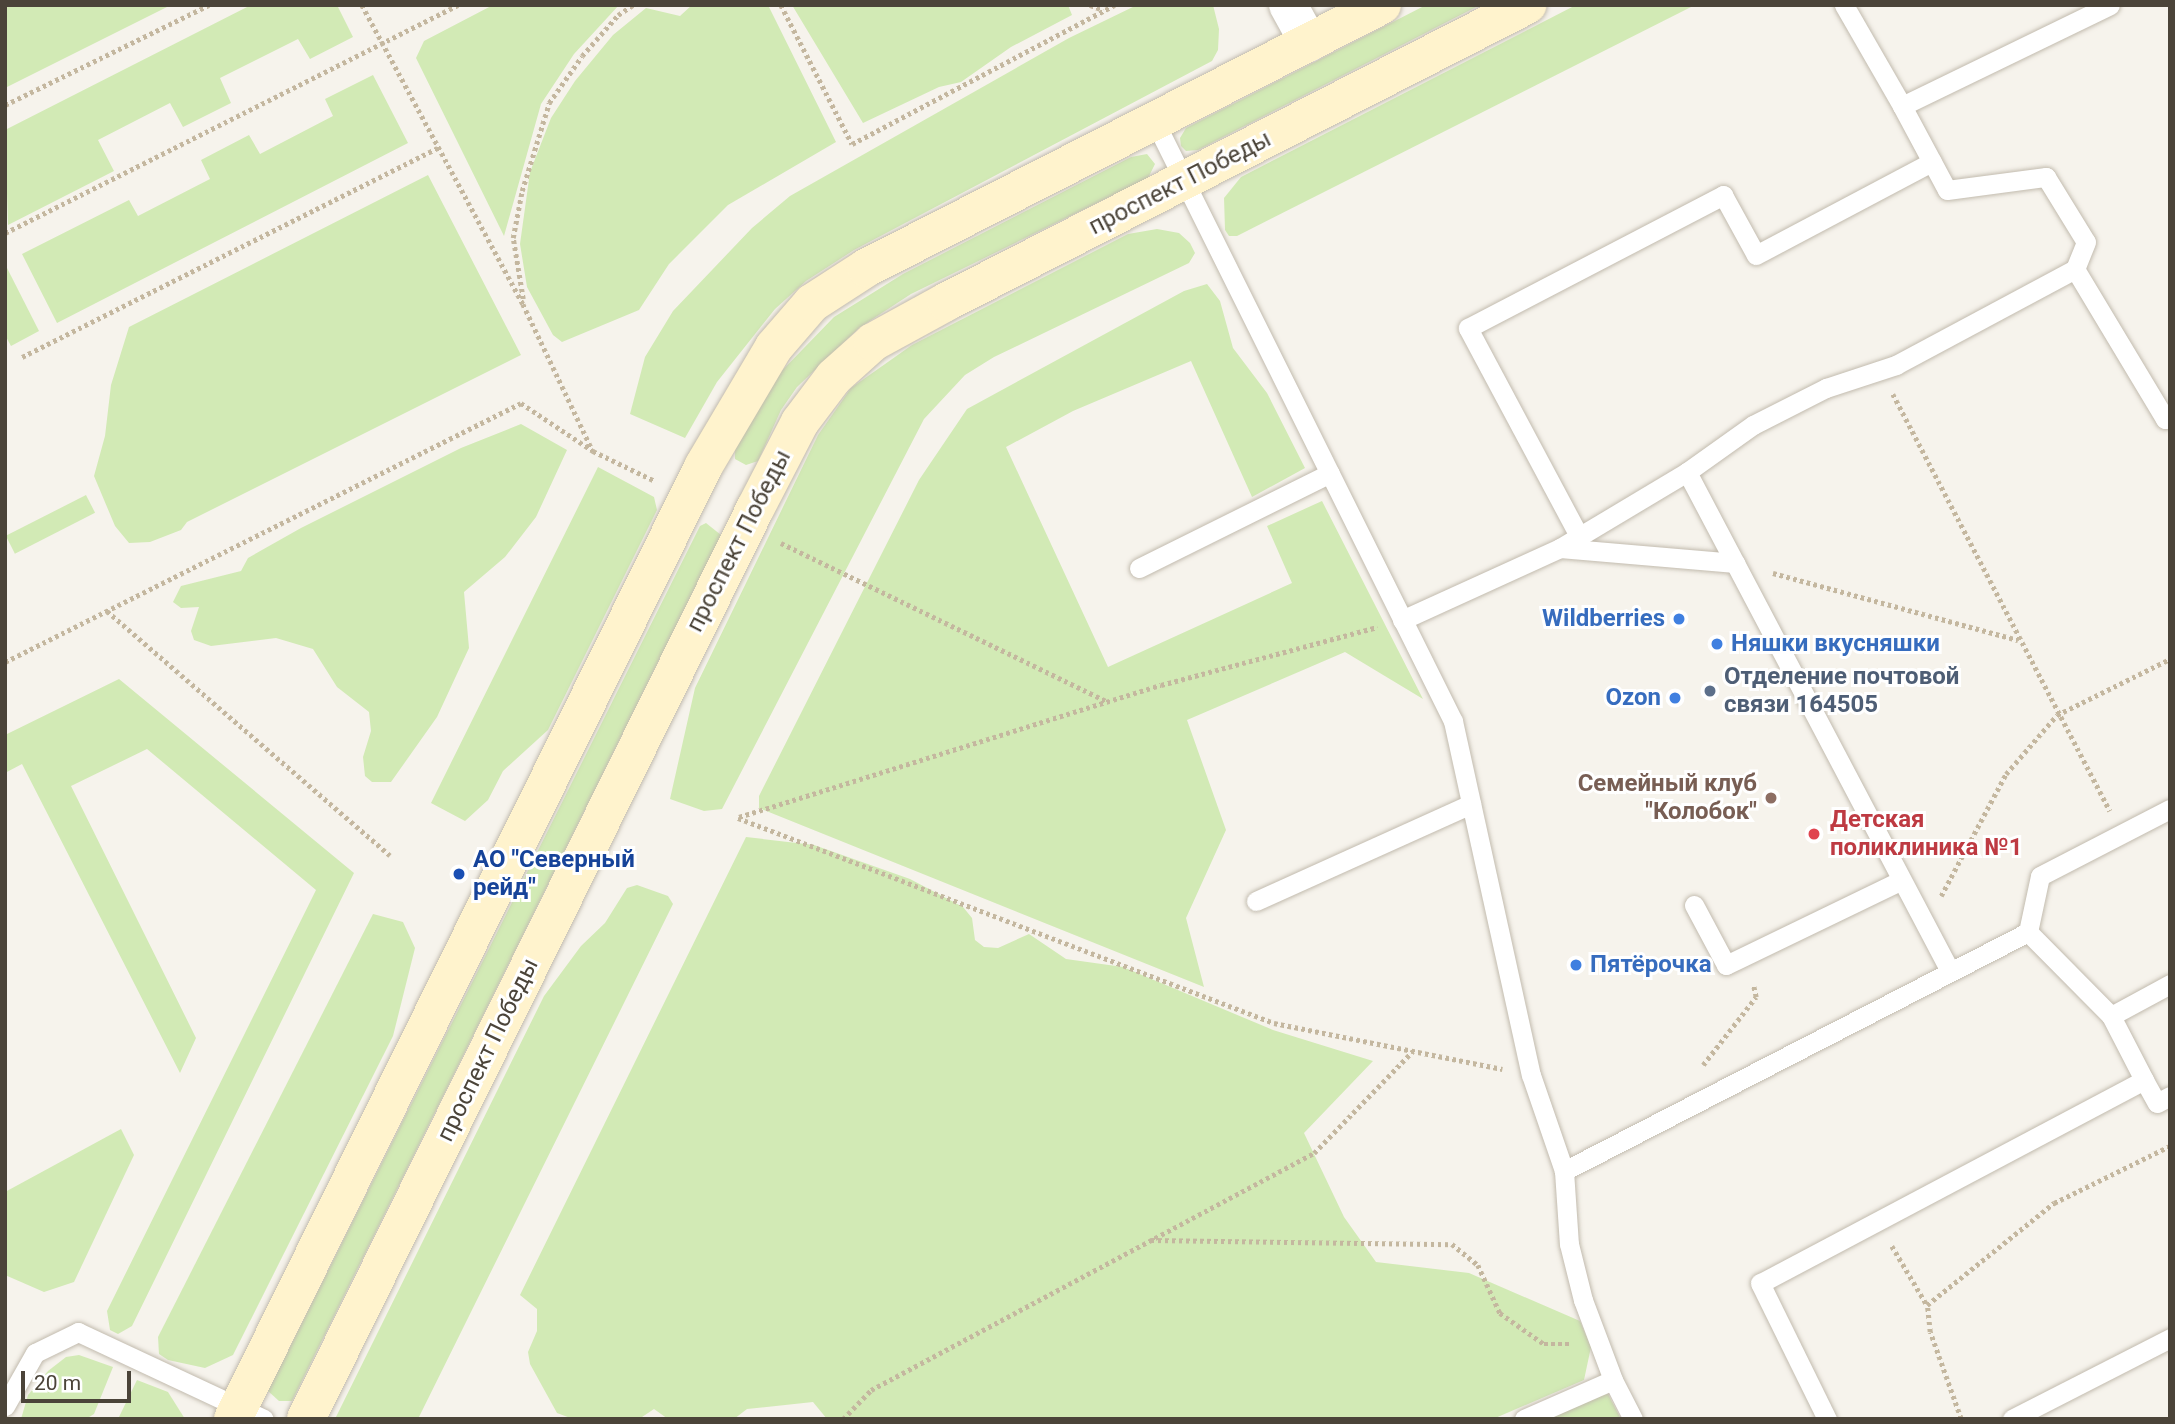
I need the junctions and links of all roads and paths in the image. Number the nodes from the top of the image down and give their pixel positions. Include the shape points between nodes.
1 (209, 5) edge
2 (362, 5) edge
3 (458, 5) edge
4 (633, 5) edge
5 (781, 5) edge
6 (1090, 5) edge
7 (1114, 5) edge
8 (1288, 5) edge
9 (1382, 5) edge
10 (1527, 5) edge
11 (1844, 5) edge
12 (2110, 5) edge
13 (1104, 10) junction
14 (1309, 43) junction
15 (383, 44) junction
16 (5, 105) edge
17 (1902, 106) junction
18 (1156, 124) junction
19 (437, 148) junction
20 (1932, 162) junction
21 (1184, 181) junction
22 (5, 233) edge
23 (2075, 269) junction
24 (523, 303) junction
25 (22, 357) dead end
26 (1880, 370) junction
27 (2170, 417) edge
28 (593, 451) junction
29 (1687, 472) junction
30 (1330, 473) junction
31 (662, 485) dead end
32 (1579, 536) junction
33 (774, 539) dead end
34 (1560, 548) junction
35 (1735, 563) junction
36 (1139, 568) dead end
37 (107, 611) junction
38 (1402, 620) junction
39 (2019, 640) junction
40 (2169, 661) edge
41 (5, 662) edge
42 (1107, 702) junction
43 (2057, 715) junction
44 (1471, 804) junction
45 (2170, 809) edge
46 (2122, 834) junction
47 (390, 855) dead end
48 (1902, 880) junction
49 (1256, 901) dead end
50 (1694, 905) dead end
51 (1925, 924) junction
52 (2028, 932) junction
53 (1745, 956) junction
54 (1950, 971) junction
55 (2170, 984) edge
56 (2111, 1016) junction
57 (1414, 1051) junction
58 (1700, 1069) dead end
59 (1531, 1075) junction
60 (2144, 1080) junction
61 (2170, 1096) edge
62 (2170, 1146) edge
63 (1564, 1171) junction
64 (1878, 1221) junction
65 (1150, 1240) junction
66 (1927, 1305) junction
67 (2170, 1338) edge
68 (1600, 1345) junction
69 (1613, 1380) junction
70 (5, 1406) edge
71 (246, 1415) edge
72 (306, 1419) edge
73 (843, 1419) edge
74 (1524, 1419) edge
75 (1633, 1419) edge
76 (1827, 1419) edge
77 (1961, 1419) edge
78 (2012, 1419) edge

1 - 16 path
2 - 15 path
3 - 15 path
4 - 24 path via 618,15 582,56 549,103 525,178 513,238
5 - 13 path via 852,144
6 - 13 path
7 - 13 path
8 - 14 street
9 - 14 main road
10 - 21 main road, проспект Победы
11 - 17 lane
12 - 17 lane
14 - 18 main road
15 - 19 path
15 - 22 path
17 - 20 lane
18 - 21 lane
18 - 71 main road via 915,242 836,286 812,303 754,375 514,846
19 - 24 path
19 - 25 path
20 - 23 lane via 1947,190 2046,177 2086,242
20 - 32 lane via 1756,255 1723,195 1468,328
21 - 30 lane
21 - 72 main road, проспект Победы via 873,342 834,377 800,422
23 - 26 lane
23 - 27 lane via 2165,419
24 - 28 path
26 - 29 lane via 1826,388 1753,425
26 - 39 path
28 - 31 path
28 - 37 path via 521,403
29 - 32 lane
29 - 35 lane
30 - 36 lane
30 - 38 lane
32 - 34 lane
33 - 42 path
34 - 35 lane
34 - 38 lane
35 - 39 path
35 - 48 lane
37 - 41 path
37 - 47 path
38 - 42 path
38 - 44 lane via 1453,721
39 - 43 path
40 - 43 path
42 - 57 path via 738,818 1274,1023
43 - 46 path
43 - 51 path via 2006,774
44 - 49 lane
44 - 59 lane
45 - 46 lane
46 - 52 lane via 2040,876
48 - 51 lane
48 - 53 lane
50 - 53 lane via 1726,965
51 - 54 lane
52 - 54 lane
52 - 56 lane
53 - 58 path via 1756,997
54 - 63 lane
55 - 56 lane
56 - 60 lane
57 - 59 path
57 - 65 path via 1314,1153
59 - 63 lane
60 - 61 lane via 2157,1102
60 - 64 lane
62 - 66 path via 2054,1203
63 - 68 lane via 1569,1244
64 - 66 path
64 - 76 lane via 1760,1283
65 - 68 path via 1452,1244 1478,1265 1500,1313 1544,1344
65 - 73 path via 871,1390
66 - 77 path via 1930,1332
67 - 78 lane
68 - 69 lane
69 - 74 lane
69 - 75 lane
70 - 71 lane via 35,1353 78,1332

